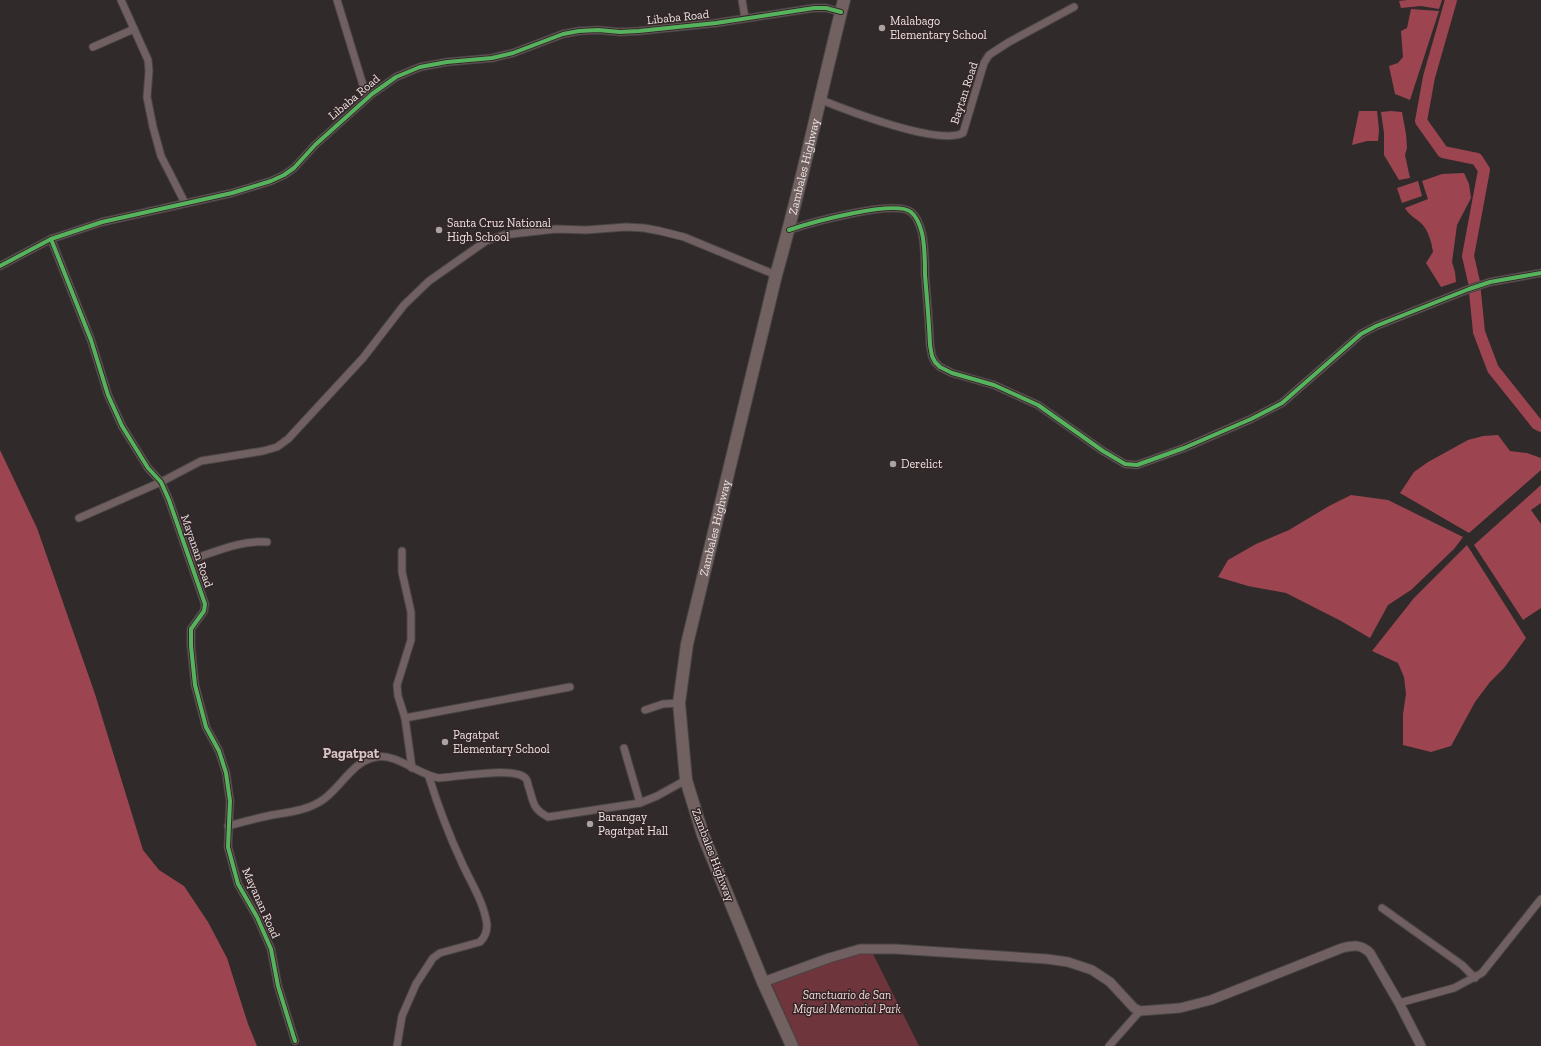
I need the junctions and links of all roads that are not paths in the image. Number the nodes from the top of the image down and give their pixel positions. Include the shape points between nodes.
1 (121, 0) edge
2 (337, 0) edge
3 (742, 0) edge
4 (844, 0) edge
5 (1074, 6) dead end
6 (841, 12) junction
7 (746, 18) junction
8 (134, 29) junction
9 (93, 47) dead end
10 (367, 98) junction
11 (819, 100) junction
12 (185, 203) junction
13 (789, 230) junction
14 (51, 239) junction
15 (0, 266) edge
16 (1541, 273) edge
17 (776, 275) junction
18 (161, 482) junction
19 (80, 518) dead end
20 (267, 542) dead end
21 (402, 551) dead end
22 (190, 560) junction
23 (570, 687) dead end
24 (679, 703) junction
25 (645, 710) dead end
26 (405, 718) junction
27 (624, 748) dead end
28 (412, 768) junction
29 (429, 777) junction
30 (686, 780) junction
31 (640, 803) junction
32 (228, 826) junction
33 (1541, 899) edge
34 (1382, 908) dead end
35 (1475, 978) junction
36 (763, 982) junction
37 (1399, 1003) junction
38 (1140, 1011) junction
39 (295, 1041) dead end
40 (397, 1046) edge
41 (792, 1046) edge
42 (1109, 1046) edge
43 (1421, 1046) edge

1 - 8 street
2 - 10 street
3 - 7 street
4 - 6 main road, Zambales Highway
5 - 11 street, Baytan Road via 989,55 984,63 963,133 958,136 930,134 883,123
6 - 7 street, Libaba Road via 814,8
6 - 11 main road, Zambales Highway
7 - 10 street, Libaba Road via 639,31 598,30 563,34 492,58 420,67 396,77
8 - 9 street
8 - 12 street via 148,60 147,97 161,156
10 - 12 street, Libaba Road via 284,175 232,193
11 - 13 main road, Zambales Highway
12 - 14 street, Libaba Road via 102,222
13 - 16 street via 857,212 894,208 910,211 919,224 924,242 930,345 935,362 952,373 994,385 1038,405 1103,452 1125,464 1137,465 1250,419 1282,403 1361,334 1376,326 1490,282
13 - 17 main road, Zambales Highway
14 - 15 street, Libaba Road
14 - 18 street, Mayanan Road via 90,340 108,396 122,426 148,468
17 - 18 street via 684,237 644,228 556,229 504,235 486,241 429,281 404,305 363,358 288,439 277,447 262,452 201,461
17 - 24 main road, Zambales Highway via 688,639
18 - 19 street
18 - 22 street, Mayanan Road
20 - 22 street via 238,544
21 - 26 street via 402,572 412,612 411,640 397,685
22 - 32 street, Mayanan Road via 205,604 204,611 191,629 190,636 195,685 206,727 219,751 226,773 230,801
23 - 26 street
24 - 25 street via 663,704
24 - 30 main road, Zambales Highway
26 - 28 street
27 - 31 street
28 - 29 street
28 - 32 street via 398,760 384,756 376,757 355,768 325,799 306,809
29 - 31 street via 517,773 524,777 528,784 535,808 548,817
29 - 40 street via 462,863 483,909 487,927 480,942 440,953 433,958 416,984 402,1016
30 - 31 street
30 - 36 main road, Zambales Highway via 703,835
32 - 39 street, Mayanan Road via 228,847 238,884 257,917 271,949 278,986
33 - 35 street via 1482,973
34 - 35 street
35 - 37 street via 1454,988
36 - 38 street via 860,949 1047,959 1068,962 1092,970 1110,982 1134,1008
36 - 41 main road, Zambales Highway
37 - 38 street via 1370,953 1364,948 1351,946 1211,1000 1180,1008
37 - 43 street
38 - 42 street

